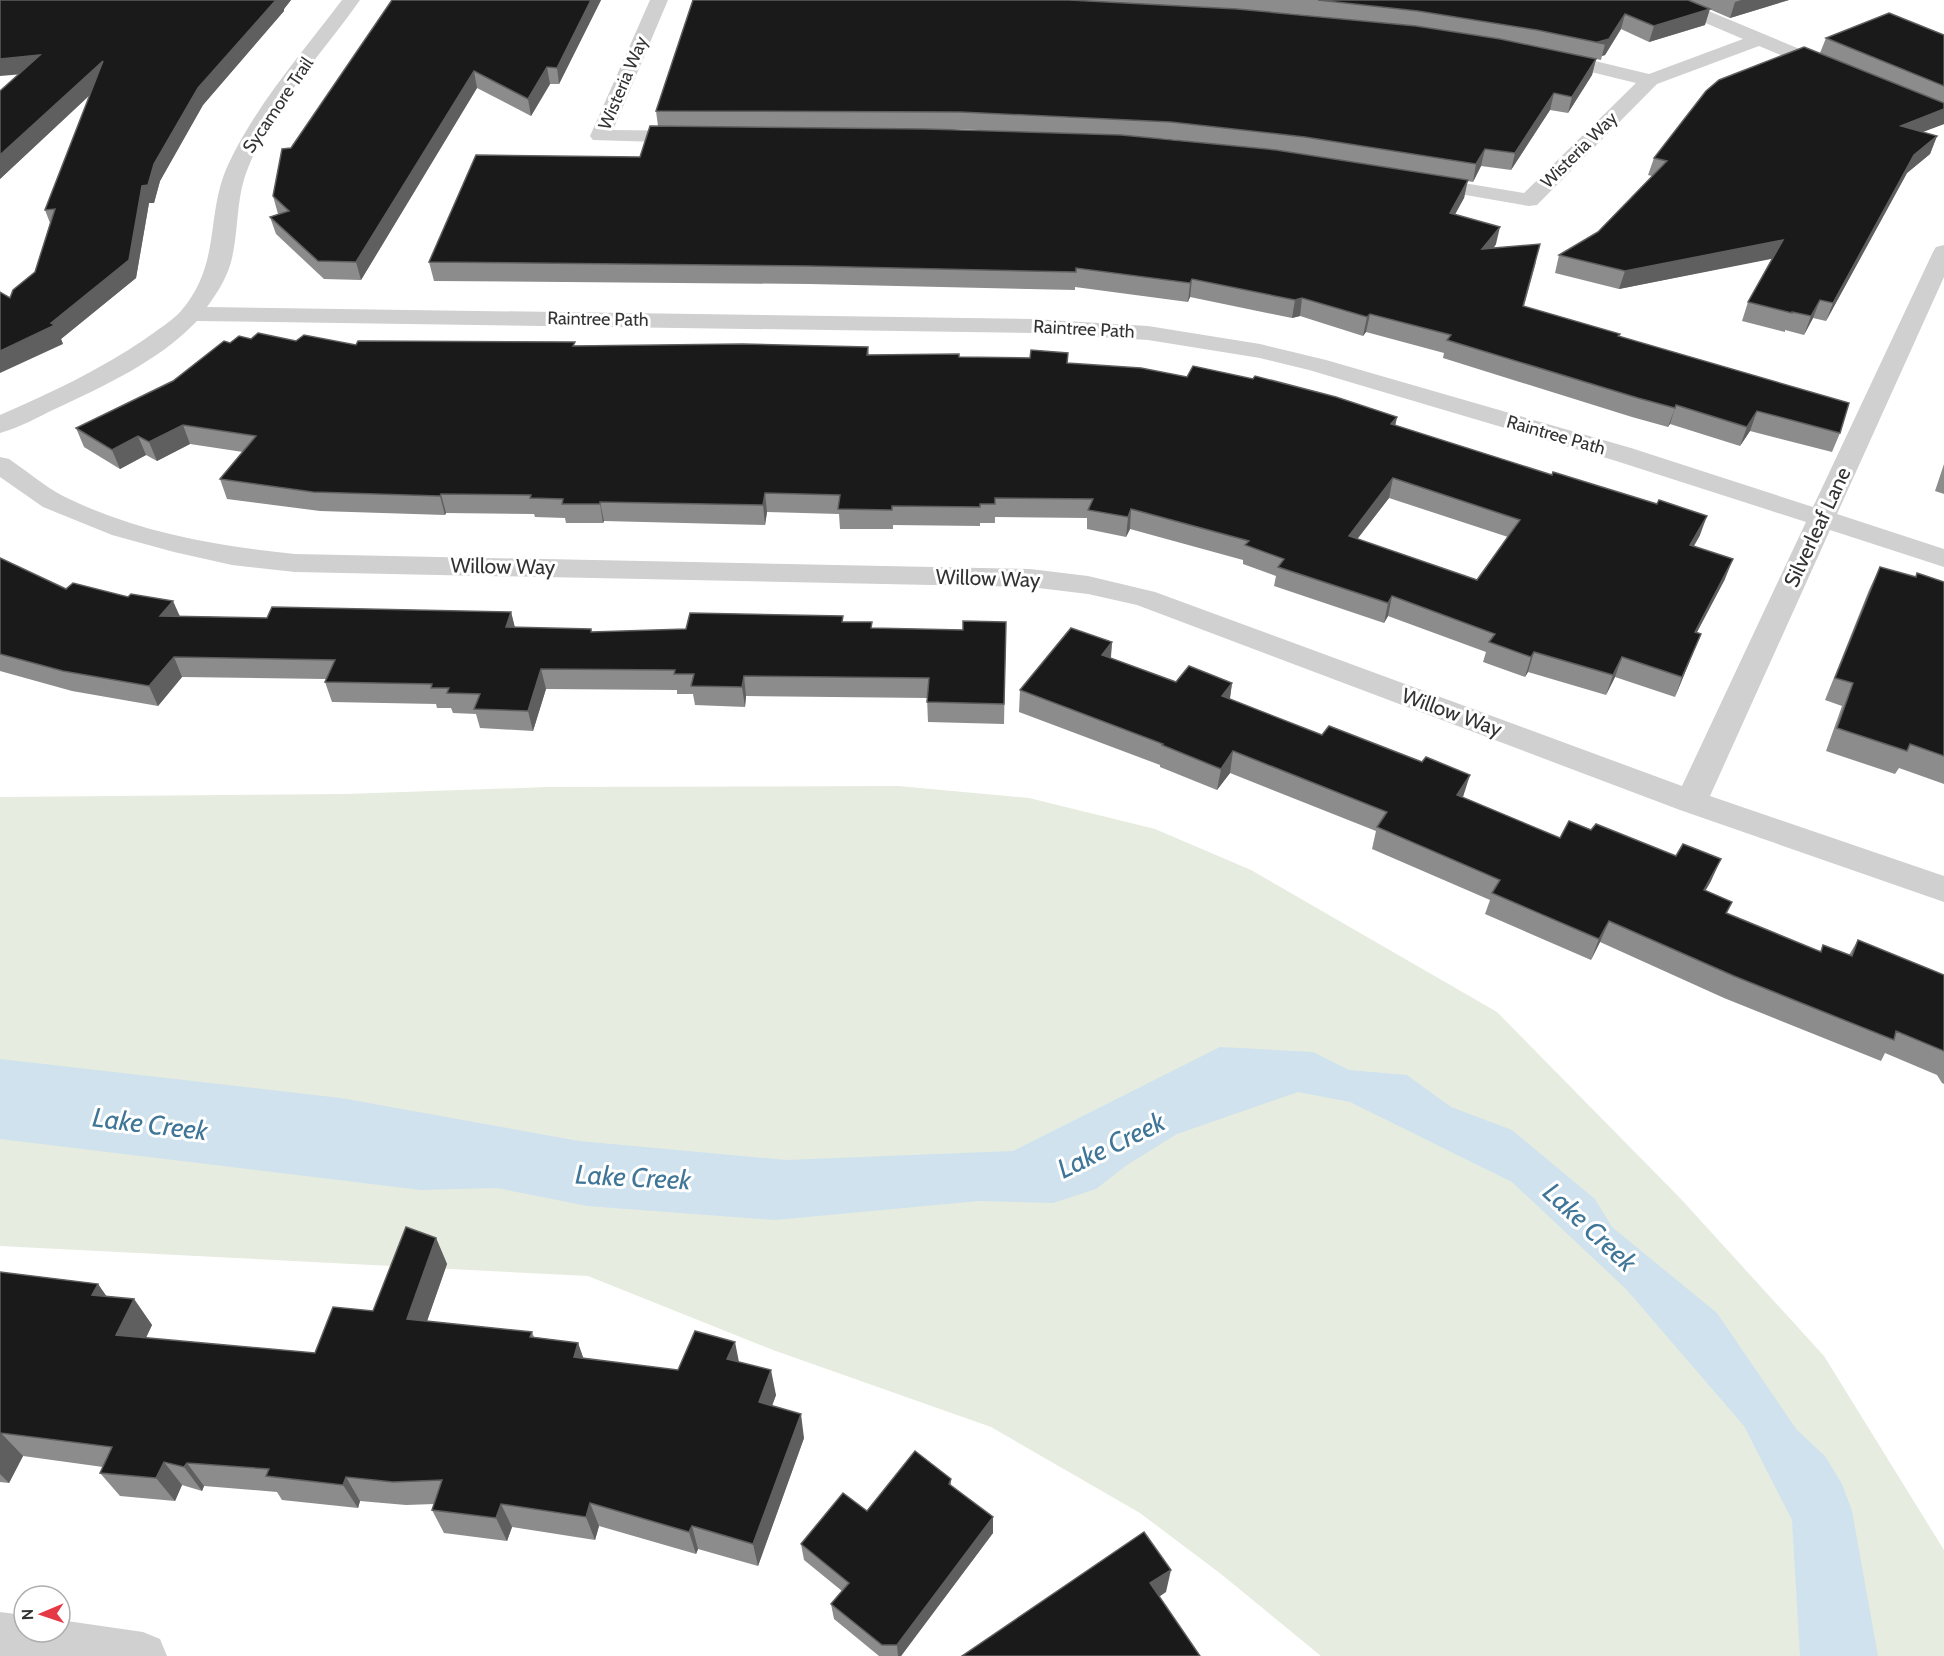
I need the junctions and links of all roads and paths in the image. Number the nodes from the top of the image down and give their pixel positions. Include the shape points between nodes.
1 (351, 0) edge
2 (659, 0) edge
3 (1667, 0) edge
4 (1760, 39) junction
5 (1537, 54) edge
6 (1844, 75) edge
7 (1650, 80) junction
8 (706, 137) edge
9 (1396, 178) edge
10 (1944, 252) edge
11 (191, 314) junction
12 (0, 425) edge
13 (0, 465) edge
14 (1822, 517) junction
15 (1944, 558) edge
16 (1691, 802) junction
17 (1944, 889) edge
18 (0, 1636) edge
19 (143, 1656) edge

1 - 11 street, Sycamore Trail via 255,135 242,160 226,204 220,260
2 - 8 street, Wisteria Way via 600,136
3 - 4 street
4 - 6 street
4 - 7 street, Wisteria Way
5 - 7 street
7 - 9 street, Wisteria Way via 1529,200
10 - 14 street, Silverleaf Lane via 1925,316
11 - 12 street, Sycamore Trail via 115,370
11 - 14 street, Raintree Path via 1033,326 1148,333 1260,351 1317,365
13 - 16 street, Willow Way via 52,501 122,529 232,556 295,563 1030,578 1088,585 1145,598
14 - 15 street, Raintree Path
14 - 16 street, Silverleaf Lane
16 - 17 street, Willow Way
18 - 19 street

